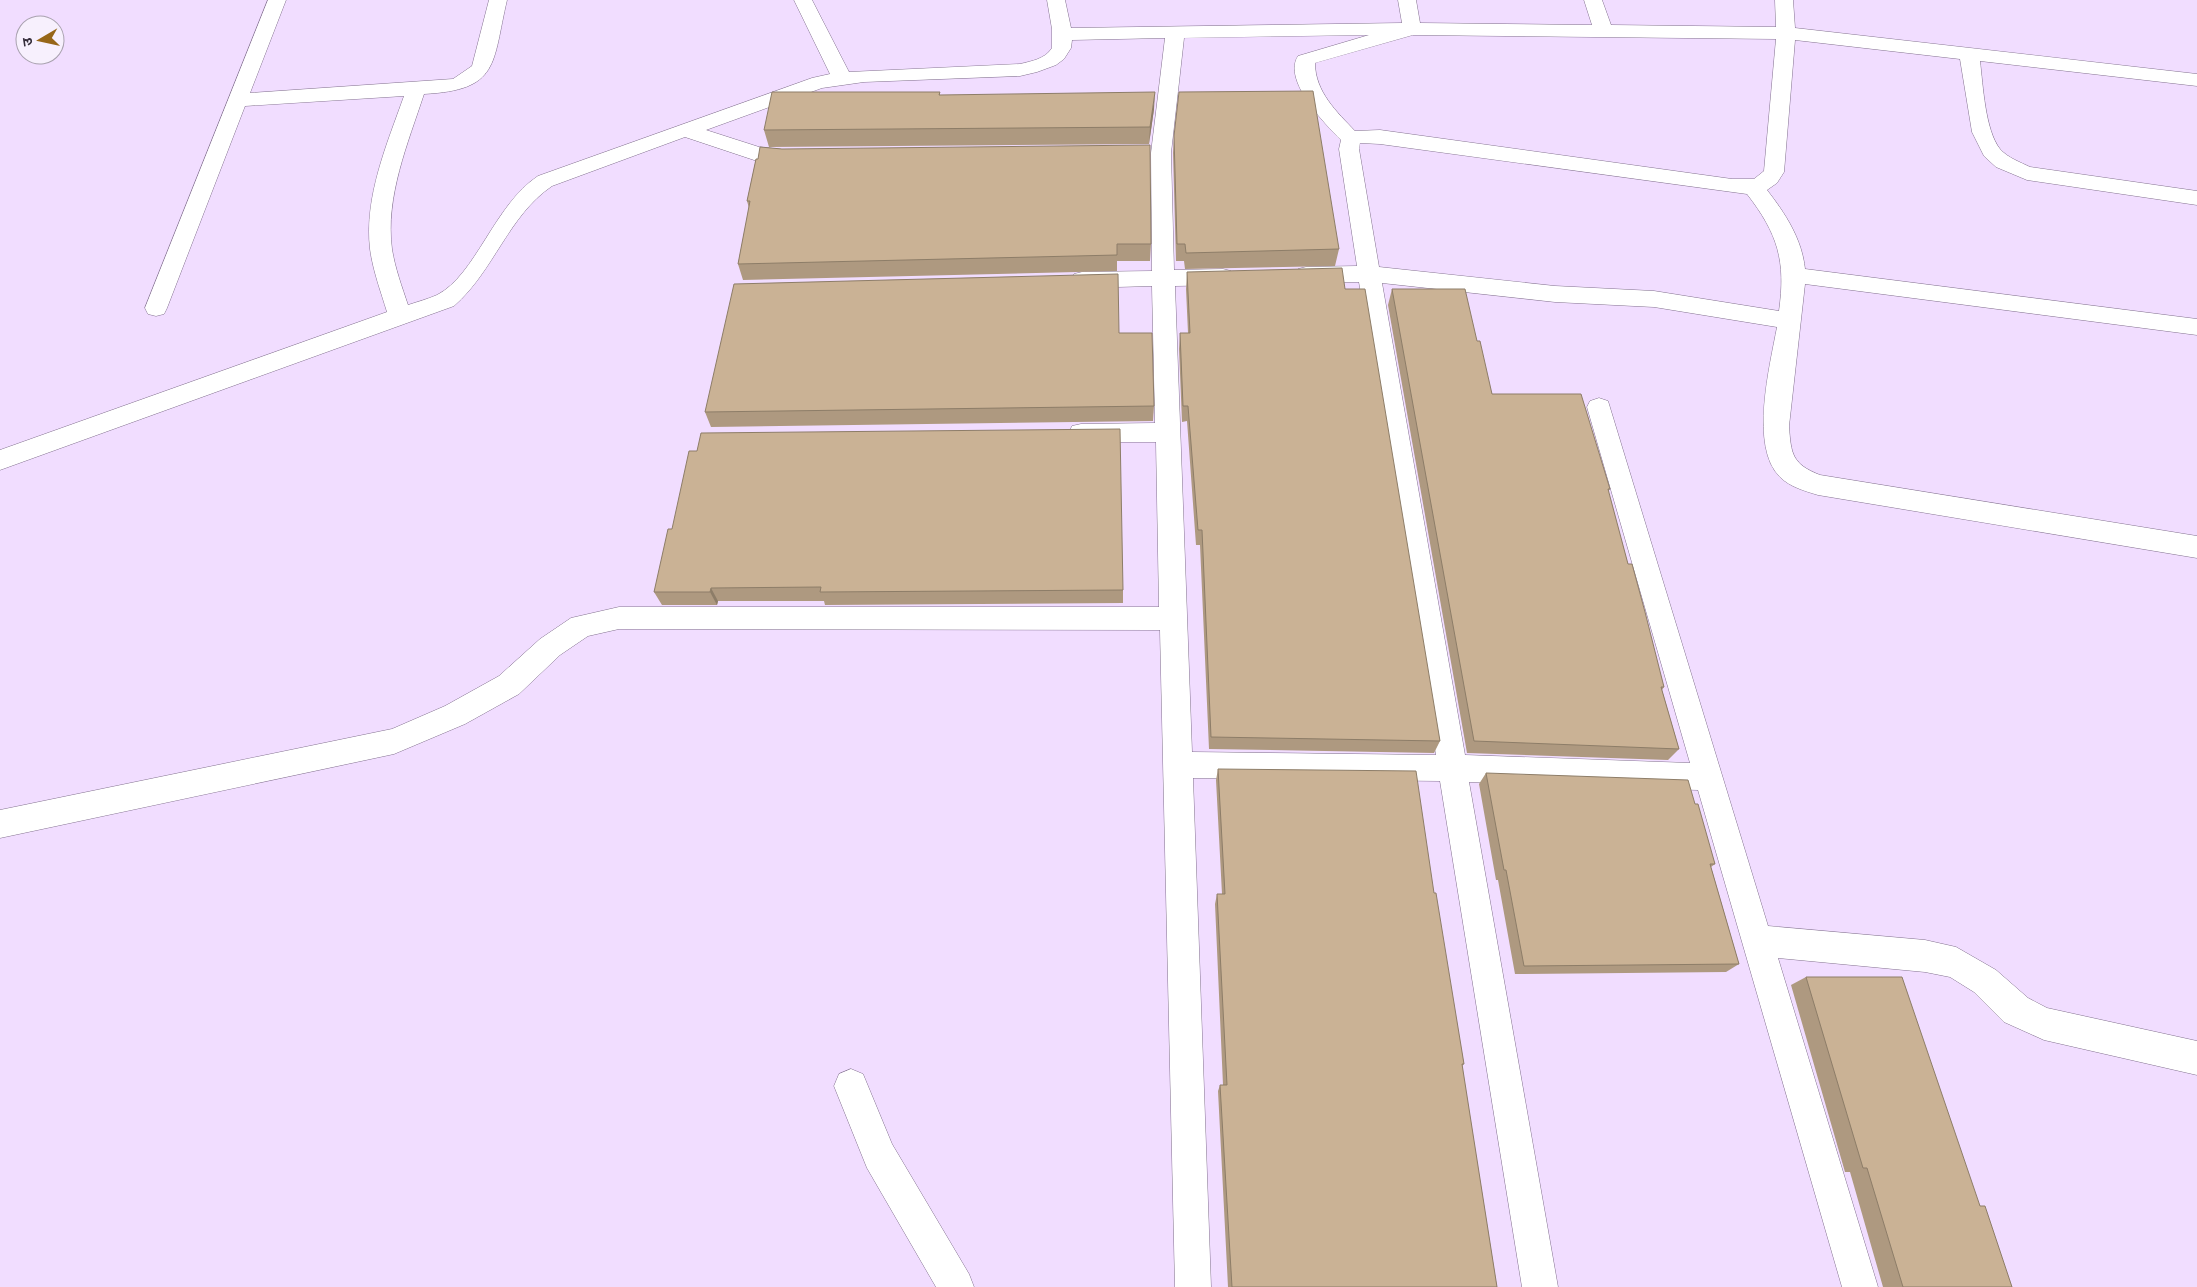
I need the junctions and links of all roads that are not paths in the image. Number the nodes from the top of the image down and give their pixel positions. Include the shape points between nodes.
1 (277, 0) edge
2 (498, 0) edge
3 (803, 0) edge
4 (1056, 0) edge
5 (1407, 0) edge
6 (1593, 0) edge
7 (1784, 0) edge
8 (1412, 29) junction
9 (1603, 31) junction
10 (1175, 32) junction
11 (1786, 33) junction
12 (1064, 34) junction
13 (1969, 53) junction
14 (842, 78) junction
15 (2197, 80) edge
16 (416, 88) junction
17 (238, 100) junction
18 (688, 131) junction
19 (1350, 140) junction
20 (816, 157) edge
21 (1753, 187) junction
22 (2197, 198) edge
23 (1369, 274) junction
24 (1794, 275) junction
25 (1242, 276) edge
26 (1281, 276) edge
27 (1163, 278) junction
28 (1065, 281) edge
29 (156, 308) dead end
30 (400, 316) junction
31 (1788, 321) junction
32 (2197, 327) edge
33 (1599, 407) dead end
34 (1168, 432) junction
35 (1059, 434) edge
36 (0, 460) edge
37 (2197, 547) edge
38 (1173, 619) junction
39 (1177, 765) junction
40 (1452, 768) junction
41 (1709, 778) junction
42 (0, 824) edge
43 (1757, 940) junction
44 (2197, 1058) edge
45 (851, 1086) dead end
46 (956, 1287) edge
47 (1193, 1287) edge
48 (1540, 1287) edge
49 (1860, 1287) edge

1 - 17 street
2 - 16 street via 481,68 474,77 462,84
3 - 14 street
4 - 12 street
5 - 8 street
6 - 9 street
7 - 11 street
8 - 9 street
8 - 10 street
8 - 19 street via 1306,60 1305,78 1323,109
9 - 11 street
10 - 12 street
10 - 27 street via 1151,153
11 - 13 street
11 - 21 street via 1774,172 1767,183
12 - 14 street via 1064,45 1056,58 1040,66 1020,70
13 - 15 street
13 - 22 street via 1984,139 2004,163 2027,173
14 - 18 street via 819,82
16 - 17 street
16 - 30 street via 382,200 380,226 381,250
17 - 29 street
18 - 20 street via 757,154
18 - 30 street via 529,189 462,286 446,300
19 - 21 street via 1362,136 1380,138
19 - 23 street
21 - 24 street via 1771,210 1790,245
23 - 26 street
23 - 31 street via 1555,294 1654,299
23 - 40 street
24 - 31 street
24 - 32 street
25 - 27 street
27 - 28 street
27 - 34 street
30 - 36 street
31 - 37 street via 1776,439 1784,464 1797,477 1818,485
33 - 41 street
34 - 35 street
34 - 38 street
38 - 39 street
38 - 42 street via 619,618 581,626 550,647 509,685 455,715 394,741
39 - 40 street
39 - 47 street
40 - 41 street
40 - 48 street
41 - 43 street
43 - 44 street via 1925,956 1956,963 1985,981 2016,1010 2044,1024
43 - 49 street
45 - 46 street via 880,1156

